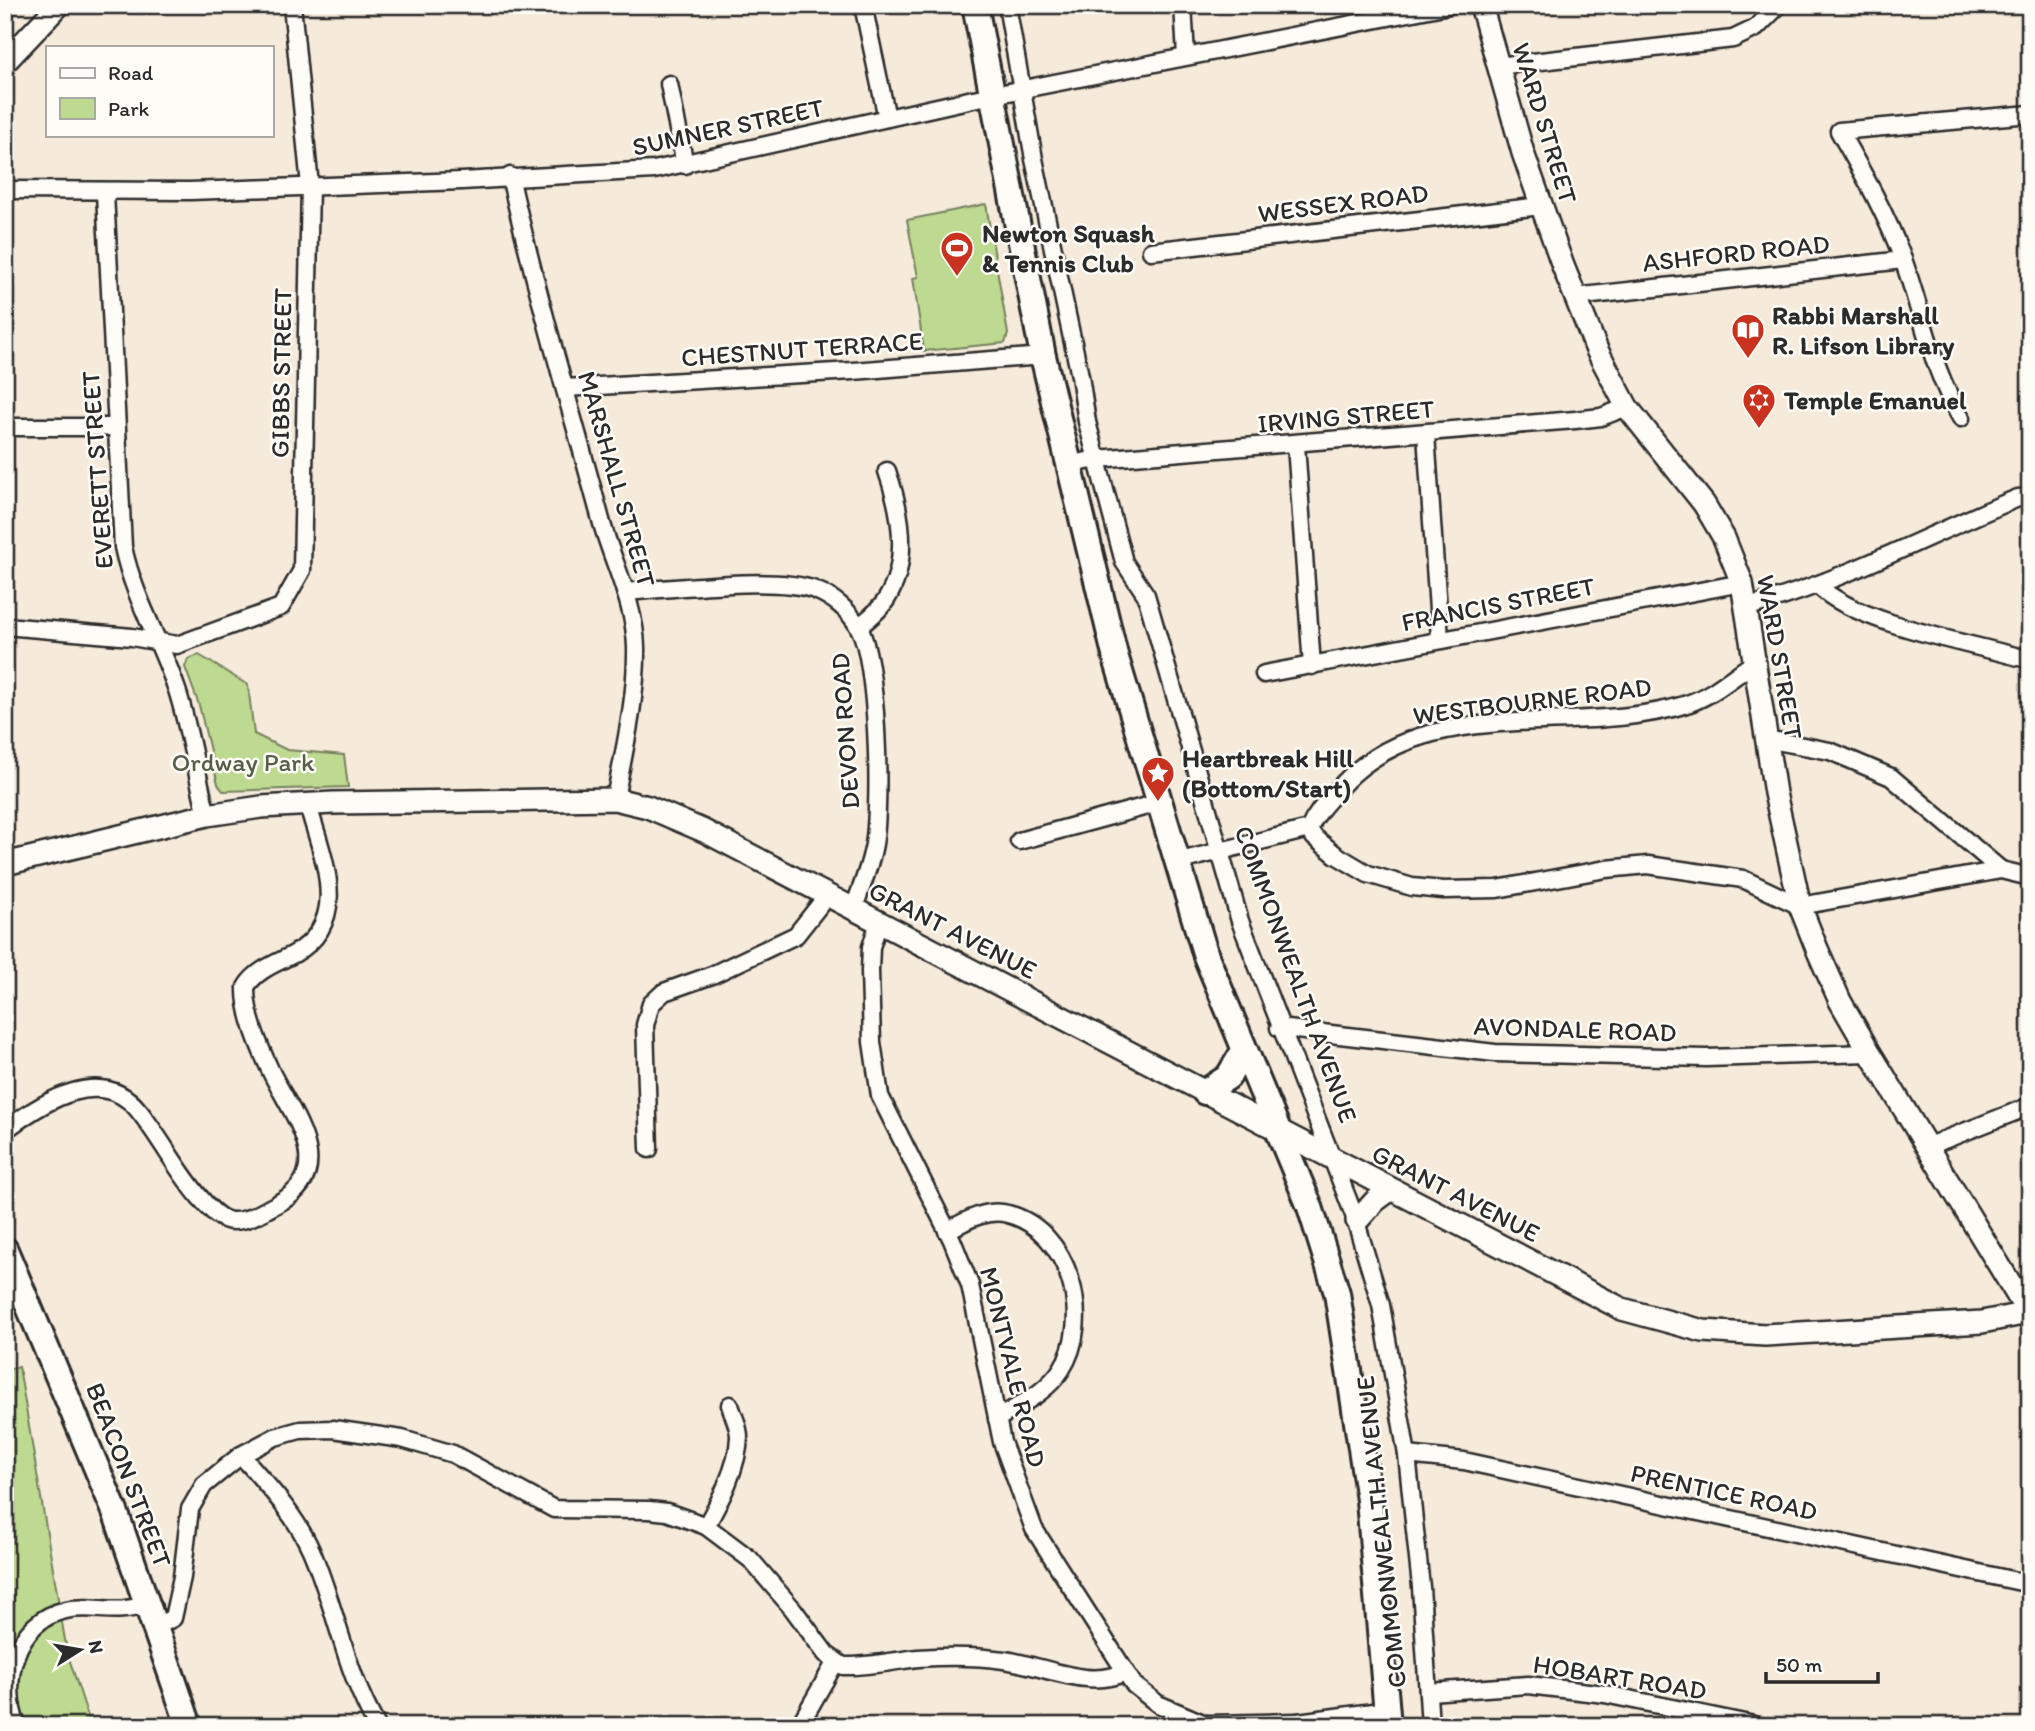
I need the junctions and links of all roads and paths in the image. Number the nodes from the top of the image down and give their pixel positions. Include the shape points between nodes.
1 (59, 5) edge
2 (292, 5) edge
3 (863, 5) edge
4 (975, 5) edge
5 (1007, 5) edge
6 (1183, 5) edge
7 (1449, 5) edge
8 (1481, 5) edge
9 (1779, 5) edge
10 (1186, 56) junction
11 (5, 62) edge
12 (1497, 66) junction
13 (669, 84) dead end
14 (1021, 90) junction
15 (992, 96) junction
16 (2030, 114) edge
17 (887, 118) junction
18 (685, 165) junction
19 (510, 176) junction
20 (310, 186) junction
21 (5, 190) edge
22 (105, 193) junction
23 (1541, 206) junction
24 (1151, 251) dead end
25 (1903, 260) junction
26 (1575, 297) junction
27 (1043, 356) junction
28 (565, 388) junction
29 (1627, 407) junction
30 (1961, 418) dead end
31 (5, 427) edge
32 (117, 427) junction
33 (1426, 434) junction
34 (1296, 445) junction
35 (1097, 459) junction
36 (1067, 465) junction
37 (887, 471) dead end
38 (2030, 497) edge
39 (1124, 562) junction
40 (1093, 571) junction
41 (1742, 583) junction
42 (1818, 585) junction
43 (625, 592) junction
44 (1748, 607) junction
45 (5, 626) edge
46 (859, 628) junction
47 (1440, 639) junction
48 (158, 640) junction
49 (2030, 660) edge
50 (1755, 662) junction
51 (1312, 666) junction
52 (1264, 674) dead end
53 (1766, 739) junction
54 (615, 799) junction
55 (1158, 803) junction
56 (308, 804) junction
57 (207, 815) junction
58 (1309, 828) junction
59 (1019, 841) dead end
60 (1219, 849) junction
61 (1176, 862) junction
62 (5, 864) edge
63 (2000, 870) junction
64 (2030, 877) edge
65 (826, 897) junction
66 (1800, 906) junction
67 (853, 910) junction
68 (878, 922) junction
69 (1279, 1028) junction
70 (1244, 1051) junction
71 (1870, 1052) junction
72 (1205, 1092) junction
73 (2030, 1106) edge
74 (6, 1130) edge
75 (1277, 1131) junction
76 (1926, 1147) junction
77 (649, 1150) dead end
78 (1332, 1160) junction
79 (1390, 1190) junction
80 (1357, 1221) junction
81 (947, 1231) junction
82 (5, 1250) edge
83 (13, 1289) edge
84 (2029, 1314) edge
85 (730, 1405) dead end
86 (997, 1419) junction
87 (241, 1455) junction
88 (1407, 1455) junction
89 (706, 1526) junction
90 (2030, 1584) edge
91 (147, 1604) junction
92 (155, 1628) junction
93 (835, 1663) junction
94 (1125, 1672) junction
95 (1429, 1692) junction
96 (1388, 1718) edge
97 (1295, 1724) edge
98 (1209, 1725) edge
99 (17, 1726) edge
100 (189, 1726) edge
101 (377, 1726) edge
102 (799, 1726) edge
103 (1430, 1726) edge
104 (1759, 1726) edge

1 - 11 street
2 - 20 street, GIBBS STREET
3 - 17 street
4 - 15 main road, COMMONWEALTH AVENUE
5 - 14 street, COMMONWEALTH AVENUE
6 - 10 street
7 - 10 street, SUMNER STREET
8 - 12 street, WARD STREET
9 - 12 street via 1756,28 1733,39
10 - 14 street, SUMNER STREET
12 - 23 street, WARD STREET
13 - 18 street
14 - 15 street, SUMNER STREET
14 - 35 street, COMMONWEALTH AVENUE
15 - 17 street, SUMNER STREET
15 - 27 main road, COMMONWEALTH AVENUE
16 - 25 street via 1839,131 1877,198
17 - 18 street, SUMNER STREET
18 - 19 street, SUMNER STREET via 615,174
19 - 20 street, SUMNER STREET
19 - 28 street, MARSHALL STREET
20 - 22 street, SUMNER STREET
20 - 48 street, GIBBS STREET via 302,570 281,607 177,645
21 - 22 street, SUMNER STREET
22 - 32 street, EVERETT STREET
23 - 24 street, WESSEX ROAD
23 - 26 street, WARD STREET
25 - 26 street, ASHFORD ROAD
25 - 30 street via 1936,372
26 - 29 street, WARD STREET
27 - 28 street, CHESTNUT TERRACE
27 - 36 main road, COMMONWEALTH AVENUE
28 - 43 street, MARSHALL STREET
29 - 33 street, IRVING STREET via 1594,418
29 - 41 street, WARD STREET via 1704,504
31 - 32 street
32 - 48 street, EVERETT STREET via 123,547 130,581
33 - 34 street, IRVING STREET
33 - 47 street
34 - 35 street, IRVING STREET
34 - 51 street
35 - 36 street, IRVING STREET
35 - 39 street, COMMONWEALTH AVENUE
36 - 40 main road, COMMONWEALTH AVENUE
37 - 46 street via 900,512 897,566 888,597
38 - 42 street via 1940,530
39 - 40 street
39 - 60 street, COMMONWEALTH AVENUE via 1146,596
40 - 55 main road, COMMONWEALTH AVENUE
41 - 44 street, WARD STREET
41 - 47 street, FRANCIS STREET
42 - 44 street
42 - 49 street via 1855,609 1931,635
43 - 46 street, DEVON ROAD via 776,583 803,586 830,597
43 - 54 street, MARSHALL STREET via 636,645
44 - 50 street, WARD STREET
45 - 48 street, GIBBS STREET
46 - 67 street, DEVON ROAD via 869,664 877,792 874,844
47 - 51 street, FRANCIS STREET
48 - 57 street, EVERETT STREET via 179,695
50 - 53 street, WARD STREET
50 - 58 street, WESTBOURNE ROAD via 1707,695 1677,707 1438,732 1403,741 1351,775
51 - 52 street, FRANCIS STREET
53 - 63 street via 1830,751 1891,777
53 - 66 street, WARD STREET
54 - 56 street, GRANT AVENUE
54 - 65 street, GRANT AVENUE via 648,807 704,831
55 - 59 street
55 - 61 main road, COMMONWEALTH AVENUE
56 - 57 street, GRANT AVENUE
56 - 74 street via 328,876 329,907 324,923 311,944 260,972 246,987 245,1001 270,1069 305,1138 307,1174 293,1196 242,1220 230,1222 219,1216 184,1180 138,1109 104,1089 84,1088 54,1098
57 - 62 street, GRANT AVENUE
58 - 60 street
58 - 66 street via 1330,851 1368,874 1420,888 1477,891 1648,865 1742,879
60 - 61 street
60 - 69 street, COMMONWEALTH AVENUE
61 - 70 main road, COMMONWEALTH AVENUE via 1212,975
63 - 64 street
63 - 66 street
65 - 67 street, GRANT AVENUE
65 - 77 street, GRANT AVENUE via 796,935 664,992 651,1004 645,1034
66 - 71 street, WARD STREET via 1836,991
67 - 68 street, GRANT AVENUE
68 - 72 street, GRANT AVENUE
68 - 81 street, MONTVALE ROAD via 870,971 878,1089
69 - 71 street, AVONDALE ROAD via 1495,1053 1706,1058
69 - 78 street, COMMONWEALTH AVENUE
70 - 72 main road via 1228,1077
70 - 75 main road, COMMONWEALTH AVENUE
71 - 76 street, WARD STREET
72 - 75 street, GRANT AVENUE
73 - 76 street
75 - 78 street, GRANT AVENUE
75 - 96 main road, COMMONWEALTH AVENUE via 1327,1257 1345,1330 1369,1500
76 - 84 street, WARD STREET
78 - 79 street, GRANT AVENUE
78 - 80 street, COMMONWEALTH AVENUE
79 - 80 street
79 - 84 street, GRANT AVENUE via 1622,1309 1703,1331 1801,1334 1982,1322
80 - 88 street, COMMONWEALTH AVENUE via 1386,1327
81 - 86 street, MONTVALE ROAD via 966,1273 979,1320
81 - 86 street via 985,1214 1007,1213 1021,1219 1045,1236 1072,1285 1077,1311 1066,1361 1047,1386
82 - 83 main road, BEACON STREET
83 - 91 main road, BEACON STREET via 116,1514
85 - 89 street via 738,1429 737,1449
86 - 94 street, MONTVALE ROAD via 1034,1528
87 - 89 street via 300,1430 402,1439 473,1463 554,1509 667,1512
87 - 92 street via 212,1477 193,1501 173,1619
87 - 101 street via 281,1501 305,1538 357,1686
88 - 90 street, PRENTICE ROAD via 1464,1461
88 - 95 street, COMMONWEALTH AVENUE
89 - 93 street via 750,1559
91 - 92 main road, BEACON STREET
91 - 99 street via 115,1612 69,1610 51,1615 35,1627 17,1652 11,1672 9,1696
92 - 100 main road, BEACON STREET
93 - 94 street via 854,1666 919,1658 984,1658 1028,1663 1097,1680
93 - 102 street
94 - 98 street, MONTVALE ROAD via 1151,1700
95 - 103 street, COMMONWEALTH AVENUE
95 - 104 street, HOBART ROAD via 1528,1685 1605,1695
96 - 97 street
97 - 98 street, MONTVALE ROAD

